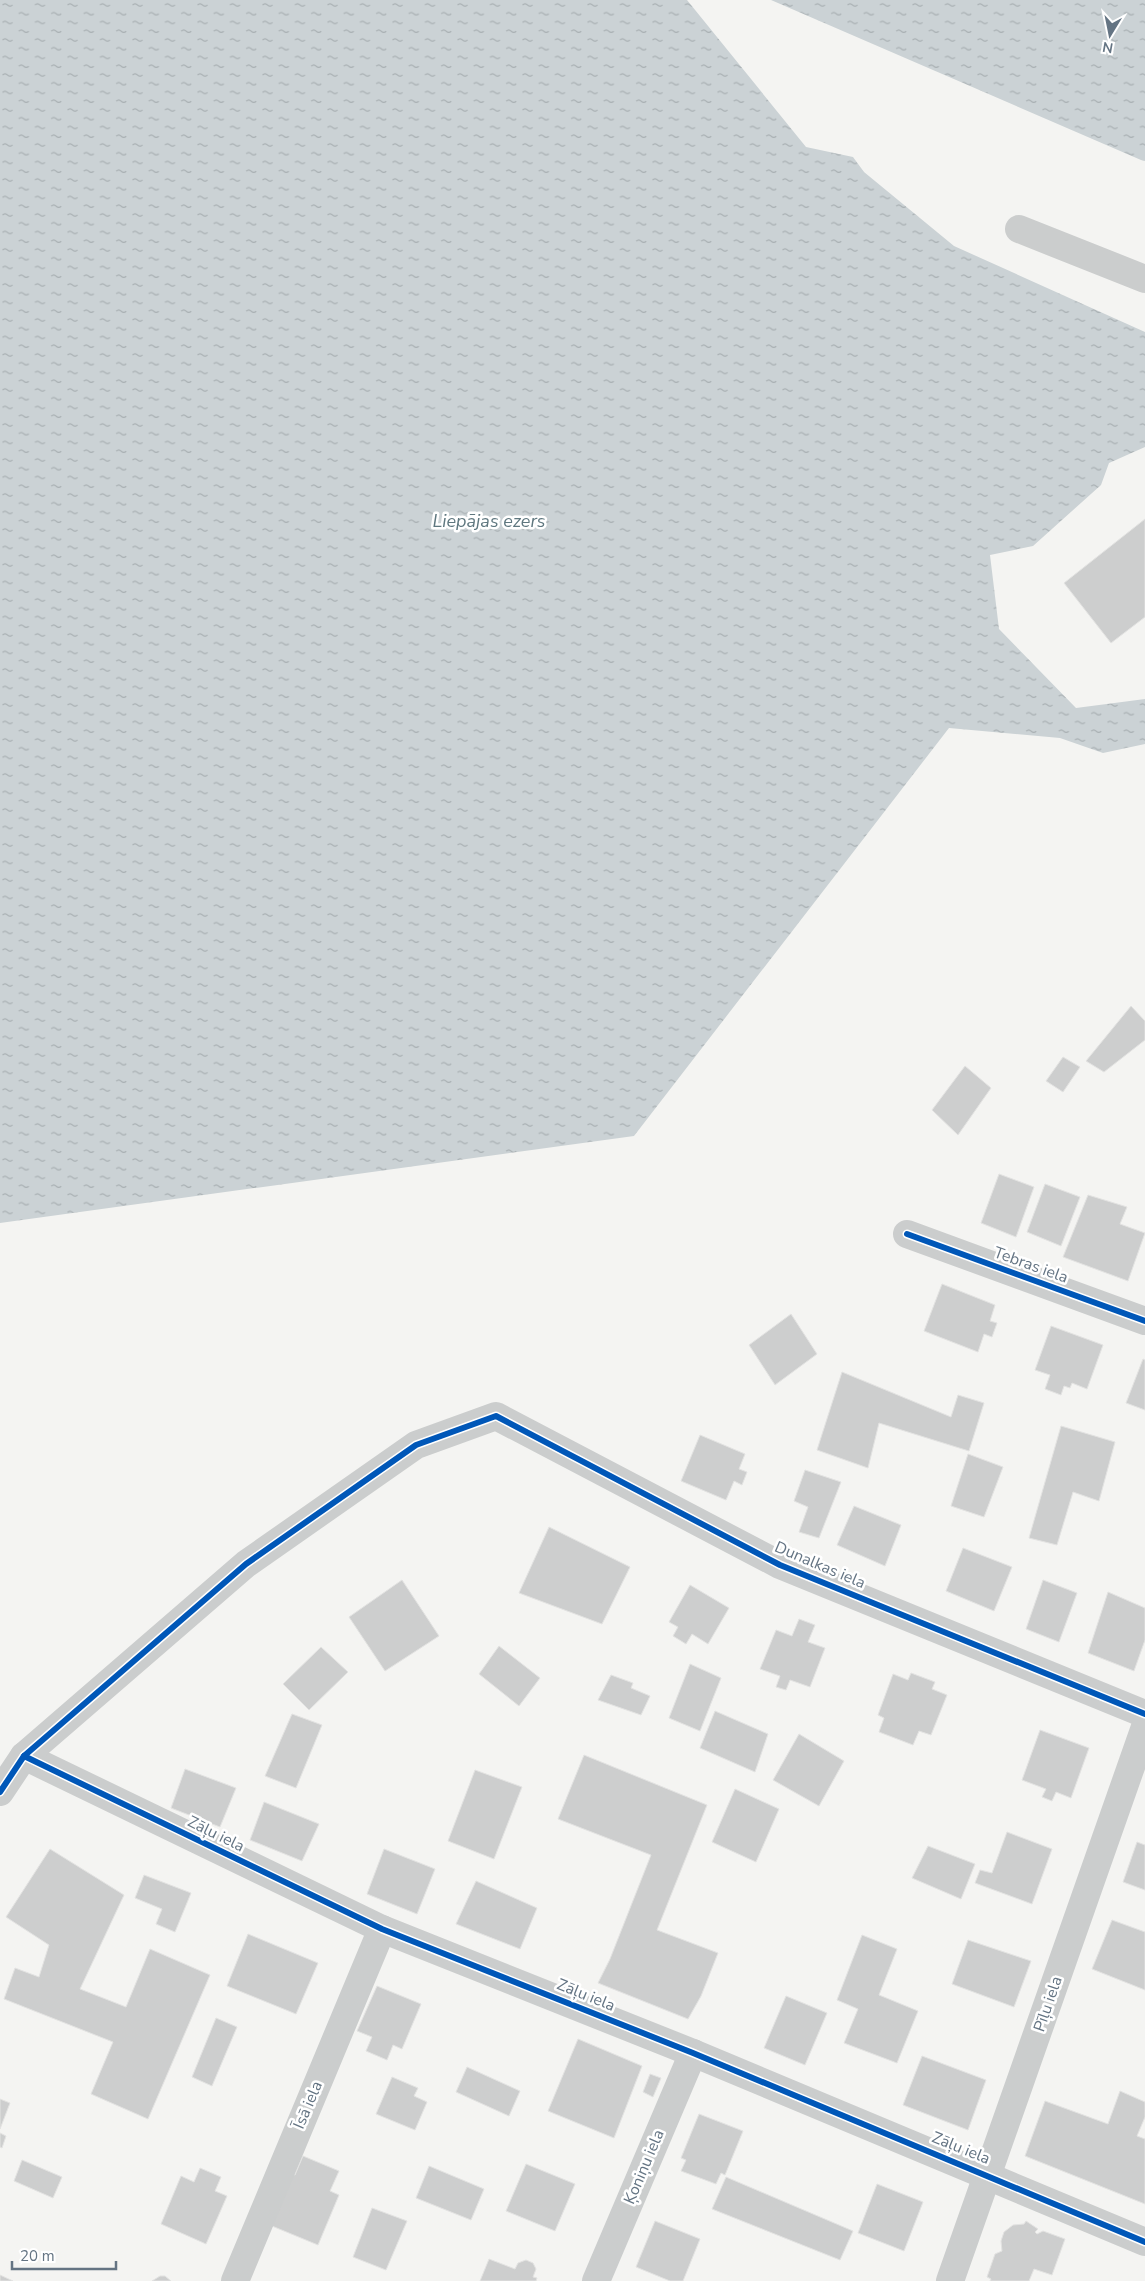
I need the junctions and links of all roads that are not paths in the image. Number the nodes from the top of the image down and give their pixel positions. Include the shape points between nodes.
1 (1018, 228) dead end
2 (1145, 279) edge
3 (907, 1234) dead end
4 (1145, 1321) edge
5 (1145, 1714) edge
6 (1145, 1727) edge
7 (24, 1756) junction
8 (0, 1792) edge
9 (382, 1929) junction
10 (693, 2053) junction
11 (988, 2174) junction
12 (1145, 2242) edge
13 (235, 2281) edge
14 (596, 2281) edge
15 (950, 2281) edge

1 - 2 street
3 - 4 street, Tebras iela
5 - 7 street, Dunalkas iela via 780,1565 496,1416 416,1445 246,1564
6 - 11 street, Pīļu iela
7 - 8 street
7 - 9 street, Zāļu iela
9 - 10 street, Zāļu iela
9 - 13 street, Īsā iela
10 - 11 street, Zāļu iela
10 - 14 street, Ķoniņu iela
11 - 12 street, Zāļu iela
11 - 15 street, Pīļu iela

